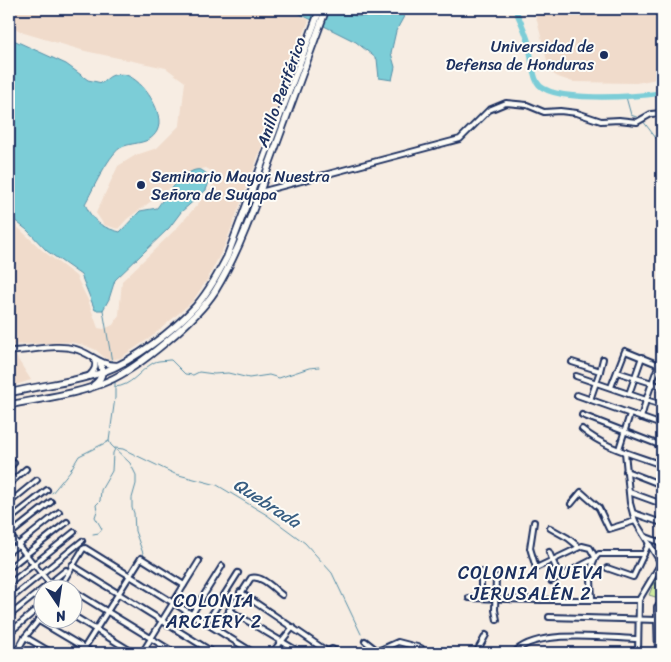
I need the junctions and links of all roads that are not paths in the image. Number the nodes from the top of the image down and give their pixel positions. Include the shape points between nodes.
1 (320, 9) edge
2 (326, 9) edge
3 (312, 38) junction
4 (662, 113) edge
5 (260, 192) junction
6 (10, 350) edge
7 (662, 355) edge
8 (93, 357) junction
9 (642, 357) junction
10 (603, 359) dead end
11 (100, 362) junction
12 (572, 362) dead end
13 (122, 364) junction
14 (660, 365) edge
15 (600, 371) junction
16 (102, 372) junction
17 (617, 372) junction
18 (88, 376) junction
19 (576, 376) dead end
20 (634, 378) junction
21 (596, 382) junction
22 (652, 383) junction
23 (662, 387) edge
24 (90, 388) junction
25 (611, 388) junction
26 (18, 390) junction
27 (9, 393) edge
28 (629, 394) junction
29 (577, 395) dead end
30 (590, 400) junction
31 (646, 400) junction
32 (18, 403) junction
33 (9, 405) edge
34 (662, 405) edge
35 (630, 414) junction
36 (582, 415) dead end
37 (641, 418) junction
38 (662, 425) edge
39 (582, 429) dead end
40 (624, 431) junction
41 (662, 446) edge
42 (619, 450) junction
43 (625, 452) junction
44 (14, 463) dead end
45 (662, 465) edge
46 (9, 468) edge
47 (26, 469) dead end
48 (626, 471) junction
49 (36, 480) dead end
50 (9, 484) edge
51 (662, 485) edge
52 (47, 490) dead end
53 (629, 492) junction
54 (51, 502) dead end
55 (9, 503) edge
56 (571, 504) dead end
57 (662, 504) edge
58 (59, 512) dead end
59 (633, 513) junction
60 (9, 520) edge
61 (635, 521) junction
62 (67, 522) dead end
63 (534, 522) dead end
64 (662, 523) edge
65 (550, 528) dead end
66 (74, 532) dead end
67 (9, 535) edge
68 (645, 537) junction
69 (82, 541) dead end
70 (649, 543) junction
71 (662, 543) edge
72 (18, 544) junction
73 (579, 547) junction
74 (9, 552) edge
75 (549, 552) dead end
76 (26, 554) junction
77 (644, 554) junction
78 (594, 558) junction
79 (199, 561) dead end
80 (552, 561) junction
81 (662, 563) edge
82 (34, 564) junction
83 (72, 565) junction
84 (222, 566) dead end
85 (9, 568) edge
86 (607, 568) dead end
87 (66, 570) dead end
88 (481, 572) dead end
89 (41, 573) junction
90 (238, 574) dead end
91 (129, 576) junction
92 (496, 577) dead end
93 (560, 577) junction
94 (47, 580) edge
95 (54, 580) edge
96 (64, 580) edge
97 (551, 581) dead end
98 (9, 584) edge
99 (184, 585) junction
100 (240, 592) junction
101 (118, 594) junction
102 (282, 595) dead end
103 (82, 596) edge
104 (32, 597) edge
105 (481, 597) junction
106 (469, 598) dead end
107 (496, 599) junction
108 (592, 599) junction
109 (9, 600) edge
110 (639, 600) junction
111 (174, 603) junction
112 (657, 607) dead end
113 (229, 610) junction
114 (107, 612) junction
115 (32, 613) edge
116 (192, 614) junction
117 (9, 616) edge
118 (549, 617) dead end
119 (639, 619) junction
120 (162, 620) junction
121 (497, 620) dead end
122 (657, 620) junction
123 (82, 621) edge
124 (207, 622) junction
125 (293, 627) junction
126 (32, 629) edge
127 (218, 629) junction
128 (54, 630) edge
129 (96, 630) junction
130 (9, 633) edge
131 (486, 635) dead end
132 (25, 637) junction
133 (151, 638) junction
134 (638, 639) junction
135 (282, 641) junction
136 (365, 641) dead end
137 (84, 648) junction
138 (421, 648) dead end
139 (9, 650) edge
140 (516, 651) dead end
141 (327, 652) edge
142 (379, 652) edge
143 (11, 653) edge
144 (16, 653) edge
145 (52, 653) edge
146 (81, 653) edge
147 (93, 653) edge
148 (134, 653) edge
149 (142, 653) edge
150 (176, 653) edge
151 (214, 653) edge
152 (254, 653) edge
153 (272, 653) edge
154 (301, 653) edge
155 (339, 653) edge
156 (476, 653) edge
157 (638, 653) edge
158 (658, 653) edge

1 - 3 highway, Anillo Periférico
2 - 3 highway, Anillo Periférico
3 - 5 highway, Anillo Periférico
3 - 13 highway, Anillo Periférico via 227,257 209,290 184,318
4 - 5 street via 650,114 637,122 601,121 577,113 544,112 527,105 506,103 489,110 460,139
5 - 24 highway, Anillo Periférico via 233,259 201,308 127,372
6 - 8 street via 64,347
7 - 14 street
8 - 11 street
8 - 18 street via 96,366
9 - 14 street
9 - 17 street via 626,351
9 - 20 street
10 - 15 street
11 - 13 street
11 - 16 highway
12 - 15 street
13 - 16 highway, Anillo Periférico
14 - 22 street
15 - 21 street
16 - 18 highway, Anillo Periférico
16 - 24 highway via 98,382
17 - 20 street
17 - 25 street
18 - 26 highway, Anillo Periférico
19 - 21 street
20 - 22 street
20 - 28 street
21 - 25 street
21 - 30 street
22 - 23 street
22 - 31 street
24 - 32 highway, Anillo Periférico
25 - 28 street
26 - 27 highway, Anillo Periférico
26 - 32 highway via 13,398
28 - 31 street
29 - 30 street
30 - 35 street
31 - 34 street
31 - 37 street
32 - 33 highway, Anillo Periférico
35 - 37 street
35 - 40 street
36 - 40 street
37 - 38 street
39 - 42 street via 596,440
40 - 41 street
40 - 42 street
42 - 43 street
43 - 45 street
43 - 48 street
44 - 46 street
47 - 50 street
48 - 51 street
48 - 53 street
49 - 55 street
52 - 60 street
53 - 57 street
53 - 59 street
54 - 67 street
56 - 61 street via 581,492 599,508 609,529
58 - 72 street
59 - 61 street
59 - 64 street
61 - 68 street
62 - 76 street
63 - 80 street via 530,548 536,568
65 - 73 street
66 - 82 street
67 - 72 street
68 - 70 street
68 - 71 street
69 - 89 street
70 - 77 street
70 - 81 street
72 - 74 street
72 - 76 street
73 - 78 street via 590,548
73 - 80 street
75 - 80 street
76 - 82 street
76 - 85 street
77 - 78 street via 599,554
77 - 86 street via 633,577
78 - 93 street
78 - 108 street
79 - 99 street
80 - 93 street
81 - 110 street
82 - 89 street
82 - 98 street
83 - 91 street via 83,549 88,549
83 - 96 street
83 - 101 street
84 - 116 street
87 - 95 street
88 - 105 street
89 - 94 street
89 - 109 street
90 - 124 street
91 - 99 street via 142,558
91 - 101 street
91 - 111 street
92 - 107 street
93 - 97 street
99 - 111 street
100 - 102 street via 256,576
100 - 113 street
100 - 125 street
101 - 114 street
101 - 120 street
103 - 114 street
104 - 117 street
105 - 106 street
105 - 107 street
107 - 108 street
107 - 121 street
108 - 110 street
110 - 119 street
111 - 116 street
111 - 120 street
112 - 122 street
113 - 127 street
113 - 135 street
114 - 129 street
114 - 133 street
115 - 130 street
116 - 124 street
118 - 119 street
119 - 122 street
119 - 134 street
120 - 133 street
120 - 151 street
122 - 158 street
123 - 129 street
124 - 127 street
125 - 135 street
125 - 141 street
126 - 132 street
127 - 152 street
128 - 137 street
129 - 137 street
129 - 148 street
131 - 156 street
132 - 144 street
132 - 145 street
133 - 149 street
133 - 150 street
134 - 140 street via 540,639
134 - 157 street
135 - 153 street
135 - 154 street
136 - 142 street
137 - 146 street
137 - 147 street
138 - 142 street via 398,642
139 - 143 street
141 - 155 street via 332,649

